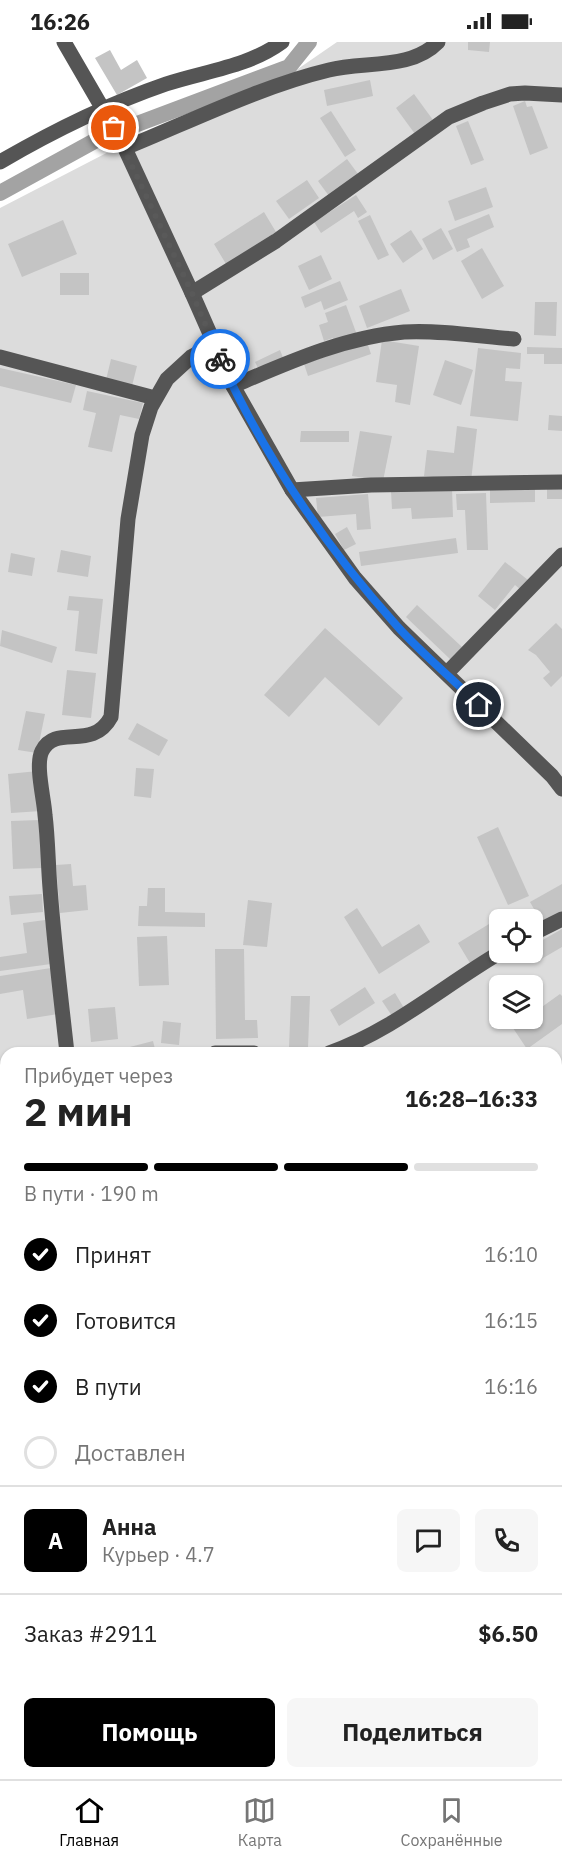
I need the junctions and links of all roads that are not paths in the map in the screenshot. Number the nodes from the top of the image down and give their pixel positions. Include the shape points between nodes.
1 (64, 42) edge
2 (282, 42) edge
3 (438, 42) edge
4 (562, 95) edge
5 (105, 111) junction
6 (123, 145) junction
7 (0, 162) edge
8 (192, 293) junction
9 (514, 339) dead end
10 (214, 345) junction
11 (0, 357) edge
12 (232, 386) junction
13 (155, 398) junction
14 (562, 482) edge
15 (292, 490) junction
16 (562, 555) edge
17 (447, 673) junction
18 (562, 789) edge
19 (562, 919) edge
20 (543, 928) edge
21 (489, 960) edge
22 (66, 1047) edge
23 (345, 1047) edge

1 - 5 street
2 - 5 street via 243,63 168,84
3 - 6 street via 410,58 341,67 287,83
4 - 8 street via 510,94 449,117 276,241
5 - 6 street
5 - 7 street
6 - 8 street
8 - 10 street
9 - 12 street via 421,332 372,336
10 - 12 street
10 - 13 street via 178,368
11 - 13 street
12 - 15 street
13 - 22 street via 142,435 128,519 111,717 93,735 59,737 49,742 40,760
14 - 15 street
15 - 17 street via 355,578 399,628
16 - 17 street
17 - 18 street
19 - 20 street
21 - 23 street via 399,1019

